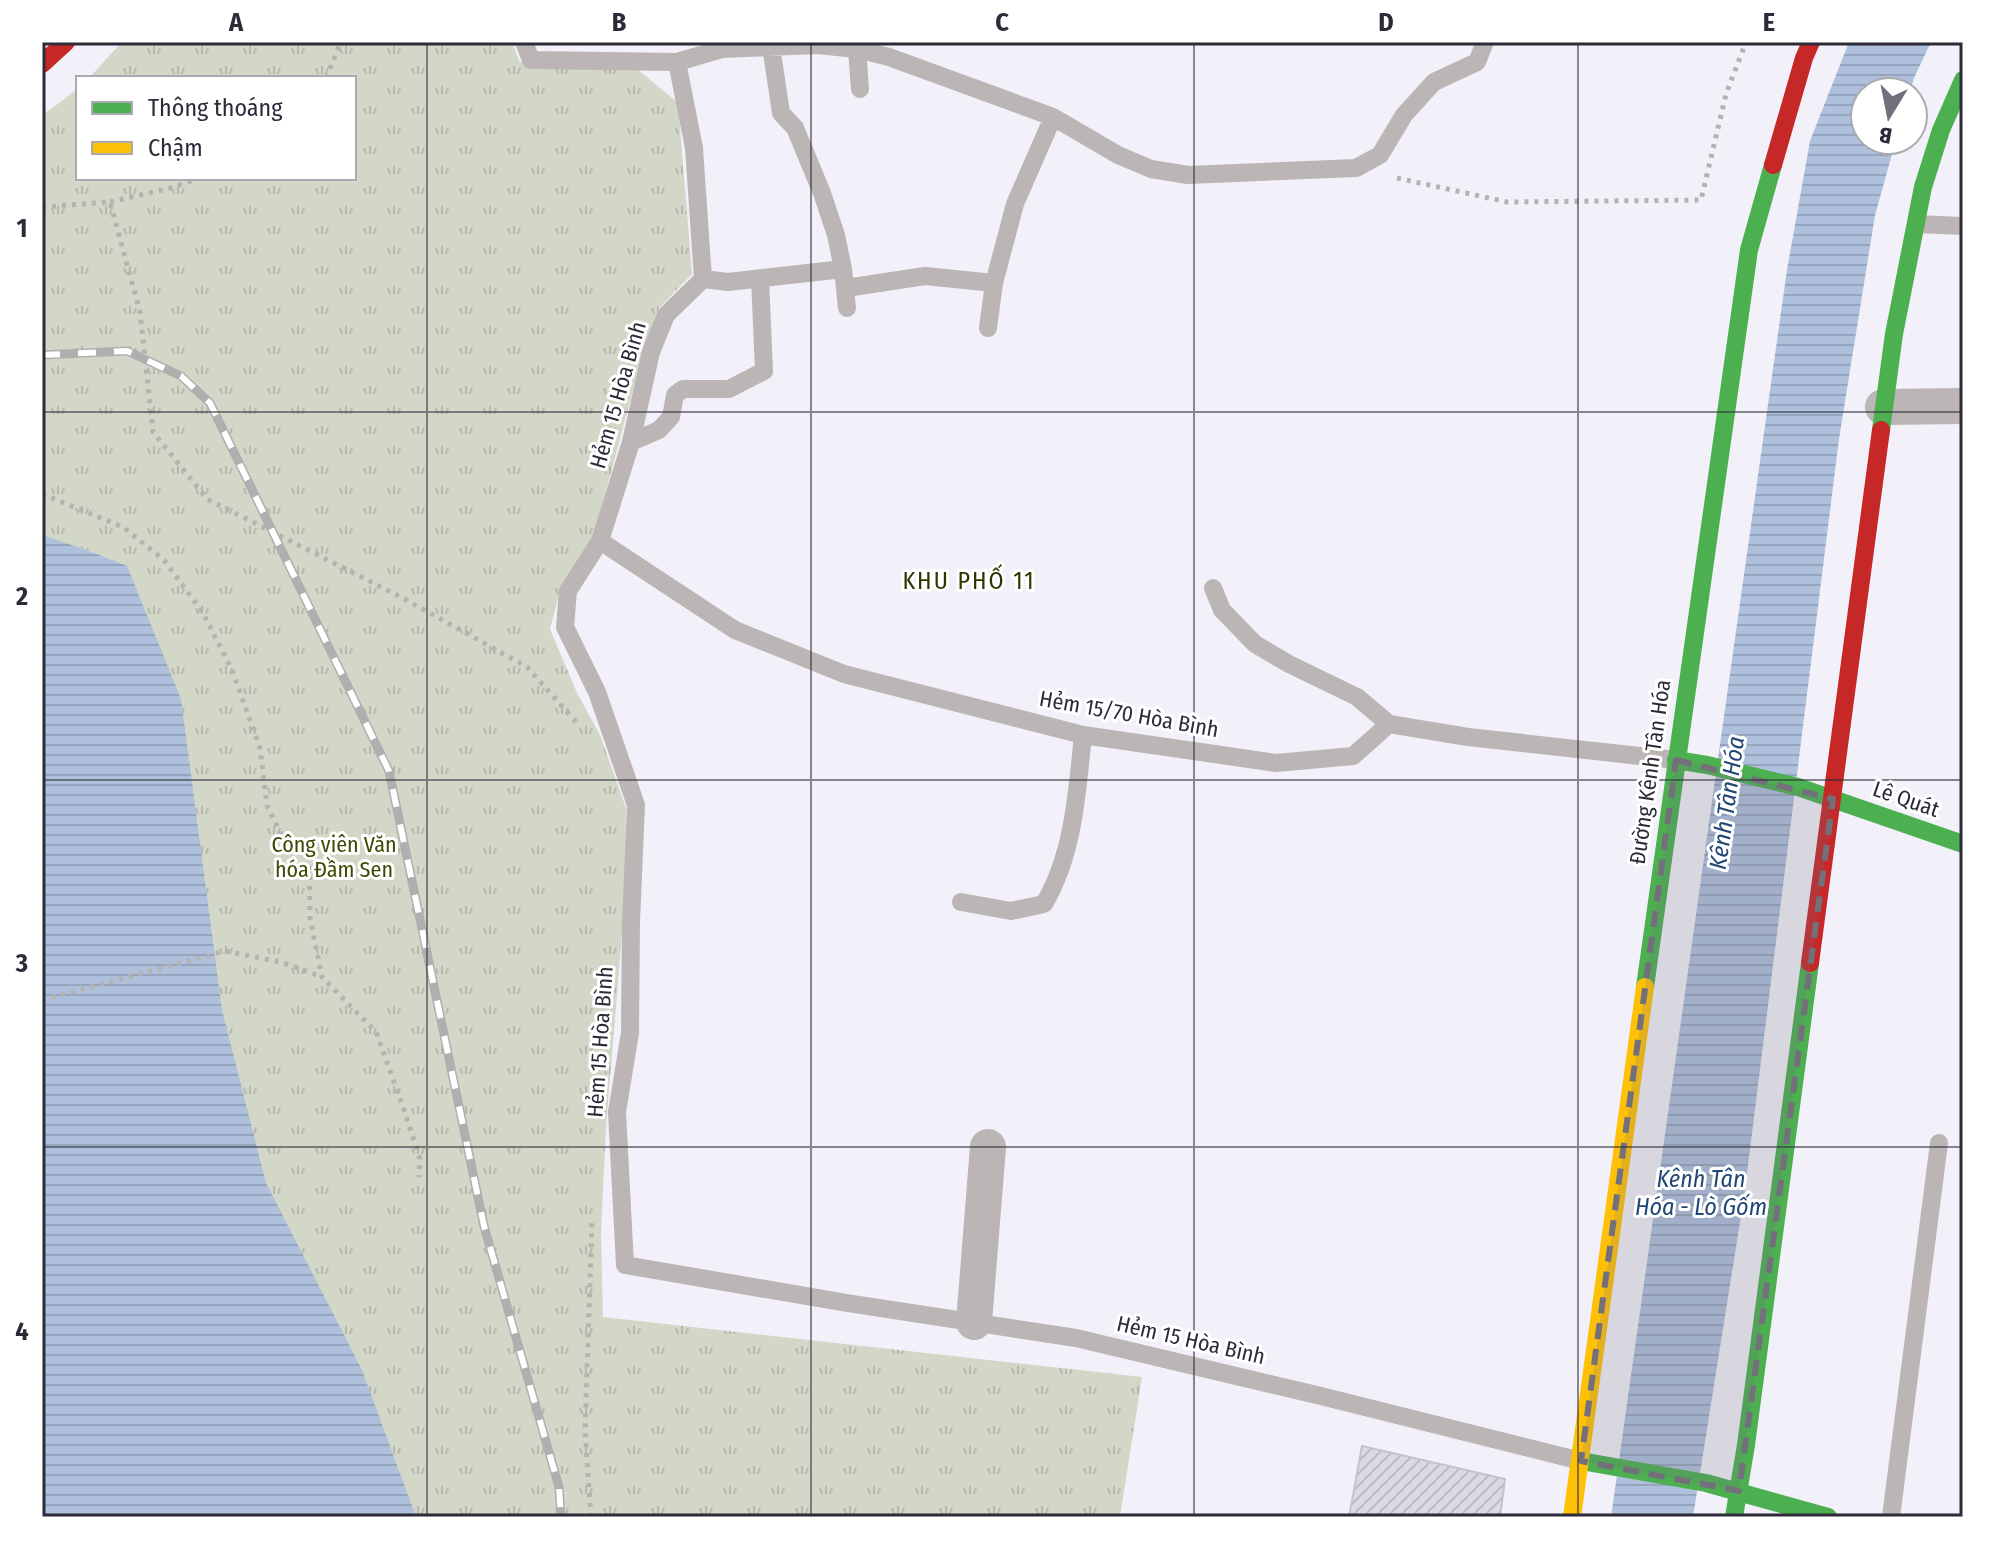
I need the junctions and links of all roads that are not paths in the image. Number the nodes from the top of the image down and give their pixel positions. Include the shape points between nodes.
1 (66, 42) edge
2 (524, 42) edge
3 (1485, 42) edge
4 (1811, 42) edge
5 (771, 46) junction
6 (857, 49) junction
7 (677, 62) junction
8 (42, 64) edge
9 (1963, 80) edge
10 (860, 89) dead end
11 (1053, 117) junction
12 (1916, 224) junction
13 (1963, 226) edge
14 (703, 279) junction
15 (760, 279) junction
16 (845, 279) junction
17 (994, 283) junction
18 (847, 308) dead end
19 (988, 328) dead end
20 (1963, 406) edge
21 (1883, 407) junction
22 (631, 442) junction
23 (600, 541) junction
24 (1213, 588) dead end
25 (1389, 724) junction
26 (1083, 735) junction
27 (1676, 760) junction
28 (1833, 799) junction
29 (1963, 844) edge
30 (961, 902) dead end
31 (1939, 1143) dead end
32 (988, 1147) dead end
33 (974, 1322) junction
34 (1581, 1461) junction
35 (1739, 1491) junction
36 (1572, 1517) edge
37 (1734, 1517) edge
38 (1828, 1517) edge
39 (1891, 1517) edge

1 - 8 street
2 - 7 lane via 531,60
3 - 11 lane via 1477,62 1434,82 1404,115 1380,155 1356,168 1188,175 1151,169
4 - 27 street, Đường Kênh Tân Hóa via 1749,250
5 - 6 lane
5 - 7 lane via 722,49
5 - 16 lane via 781,113 795,128 822,193
6 - 10 lane
6 - 11 lane
7 - 14 lane via 694,148
9 - 12 street via 1941,130
11 - 17 lane via 1015,204
12 - 13 lane
12 - 21 street
14 - 15 lane
14 - 22 lane, Hẻm 15 Hòa Bình via 666,315 651,352
15 - 16 lane
15 - 22 lane via 764,371 729,389 683,389 659,430
16 - 17 lane via 925,276
16 - 18 lane
17 - 19 lane
20 - 21 street
21 - 28 street
22 - 23 lane, Hẻm 15 Hòa Bình
23 - 26 lane, Hẻm 15/70 Hòa Bình via 735,630 844,674
23 - 33 lane, Hẻm 15 Hòa Bình via 568,591 565,627 597,692 636,805 630,1033 617,1112 625,1265
24 - 25 lane via 1222,610 1255,644 1357,697
25 - 26 lane, Hẻm 15/70 Hòa Bình via 1353,756 1276,763
25 - 27 lane
26 - 30 lane via 1074,819 1056,884 1044,904 1011,911
27 - 28 street, Lê Quát
27 - 34 street, Đường Kênh Tân Hóa
28 - 29 street, Lê Quát
28 - 35 street
31 - 39 lane
32 - 33 street
33 - 34 lane, Hẻm 15 Hòa Bình via 1076,1338
34 - 35 street
34 - 36 street, Đường Kênh Tân Hóa
35 - 37 street
35 - 38 street

